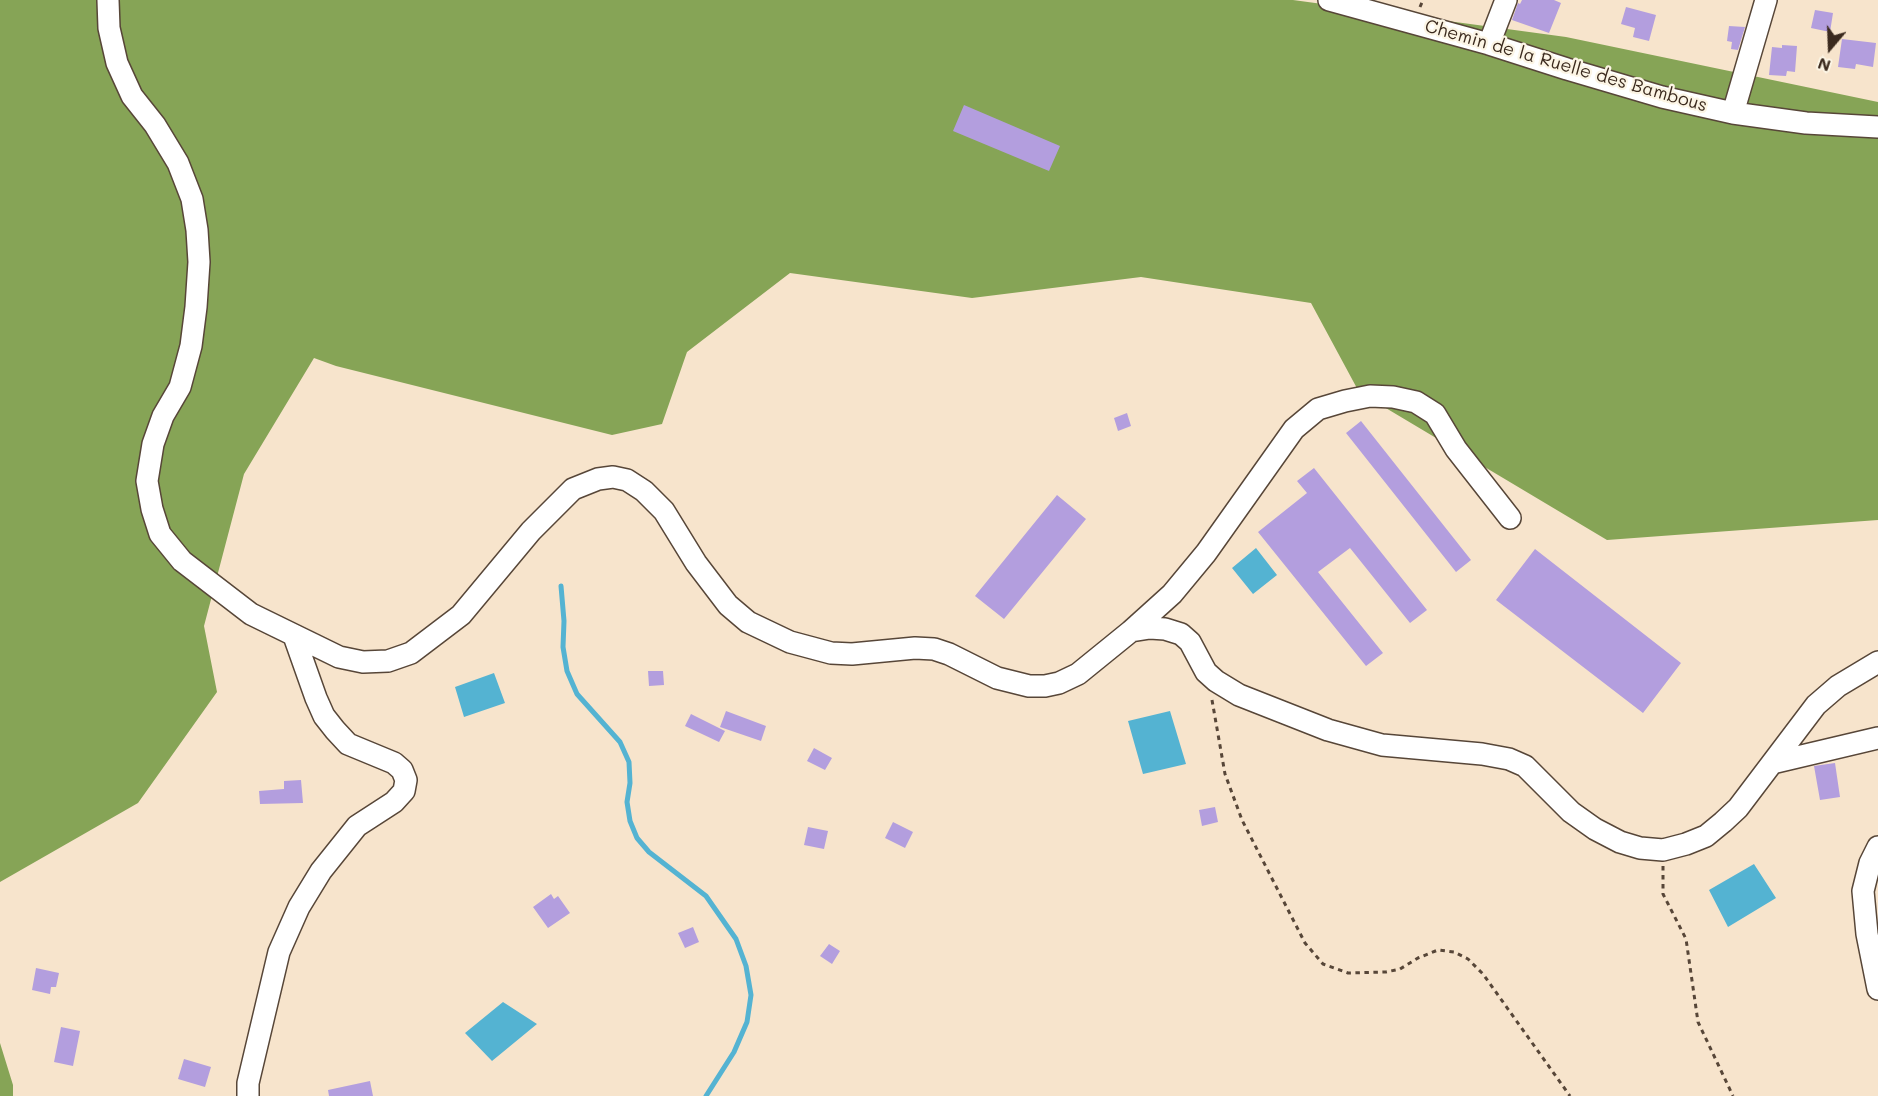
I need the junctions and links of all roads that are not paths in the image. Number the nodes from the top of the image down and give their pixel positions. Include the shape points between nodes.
1 (108, 0) edge
2 (1329, 0) edge
3 (1506, 0) edge
4 (1766, 0) edge
5 (1489, 44) junction
6 (1733, 113) junction
7 (1878, 127) edge
8 (1510, 518) dead end
9 (1131, 631) junction
10 (294, 636) junction
11 (1878, 662) edge
12 (1878, 738) edge
13 (1772, 763) junction
14 (1878, 847) edge
15 (1878, 989) edge
16 (248, 1096) edge

1 - 10 street via 117,63 132,96 178,163 192,199 197,230 198,273 191,346 180,387 162,416 153,444 147,481 152,509 160,534 182,561 251,614
2 - 5 street, Chemin de la Ruelle des Bambous
3 - 5 street
4 - 6 street
5 - 6 street, Chemin de la Ruelle des Bambous via 1662,97
6 - 7 street, Chemin de la Ruelle des Bambous
8 - 9 street via 1456,449 1435,414 1416,402 1393,397 1345,401 1318,410 1294,429 1173,594
9 - 10 street via 1078,674 1045,686 997,678 934,649 852,654 808,648 748,622 728,604 696,563 664,511 644,491 627,480 613,477 598,478 573,489 531,531 461,615 411,653 388,661 363,662 339,657
9 - 13 street via 1149,628 1181,634 1216,681 1239,695 1328,730 1382,745 1509,759 1525,766 1571,812 1595,829 1640,848 1663,850 1706,836 1738,808
10 - 16 street via 316,698 334,730 348,744 394,763 406,780 404,791 394,802 357,826 321,871 299,907 279,952
11 - 13 street via 1838,686 1816,705
12 - 13 street
14 - 15 street via 1863,891

